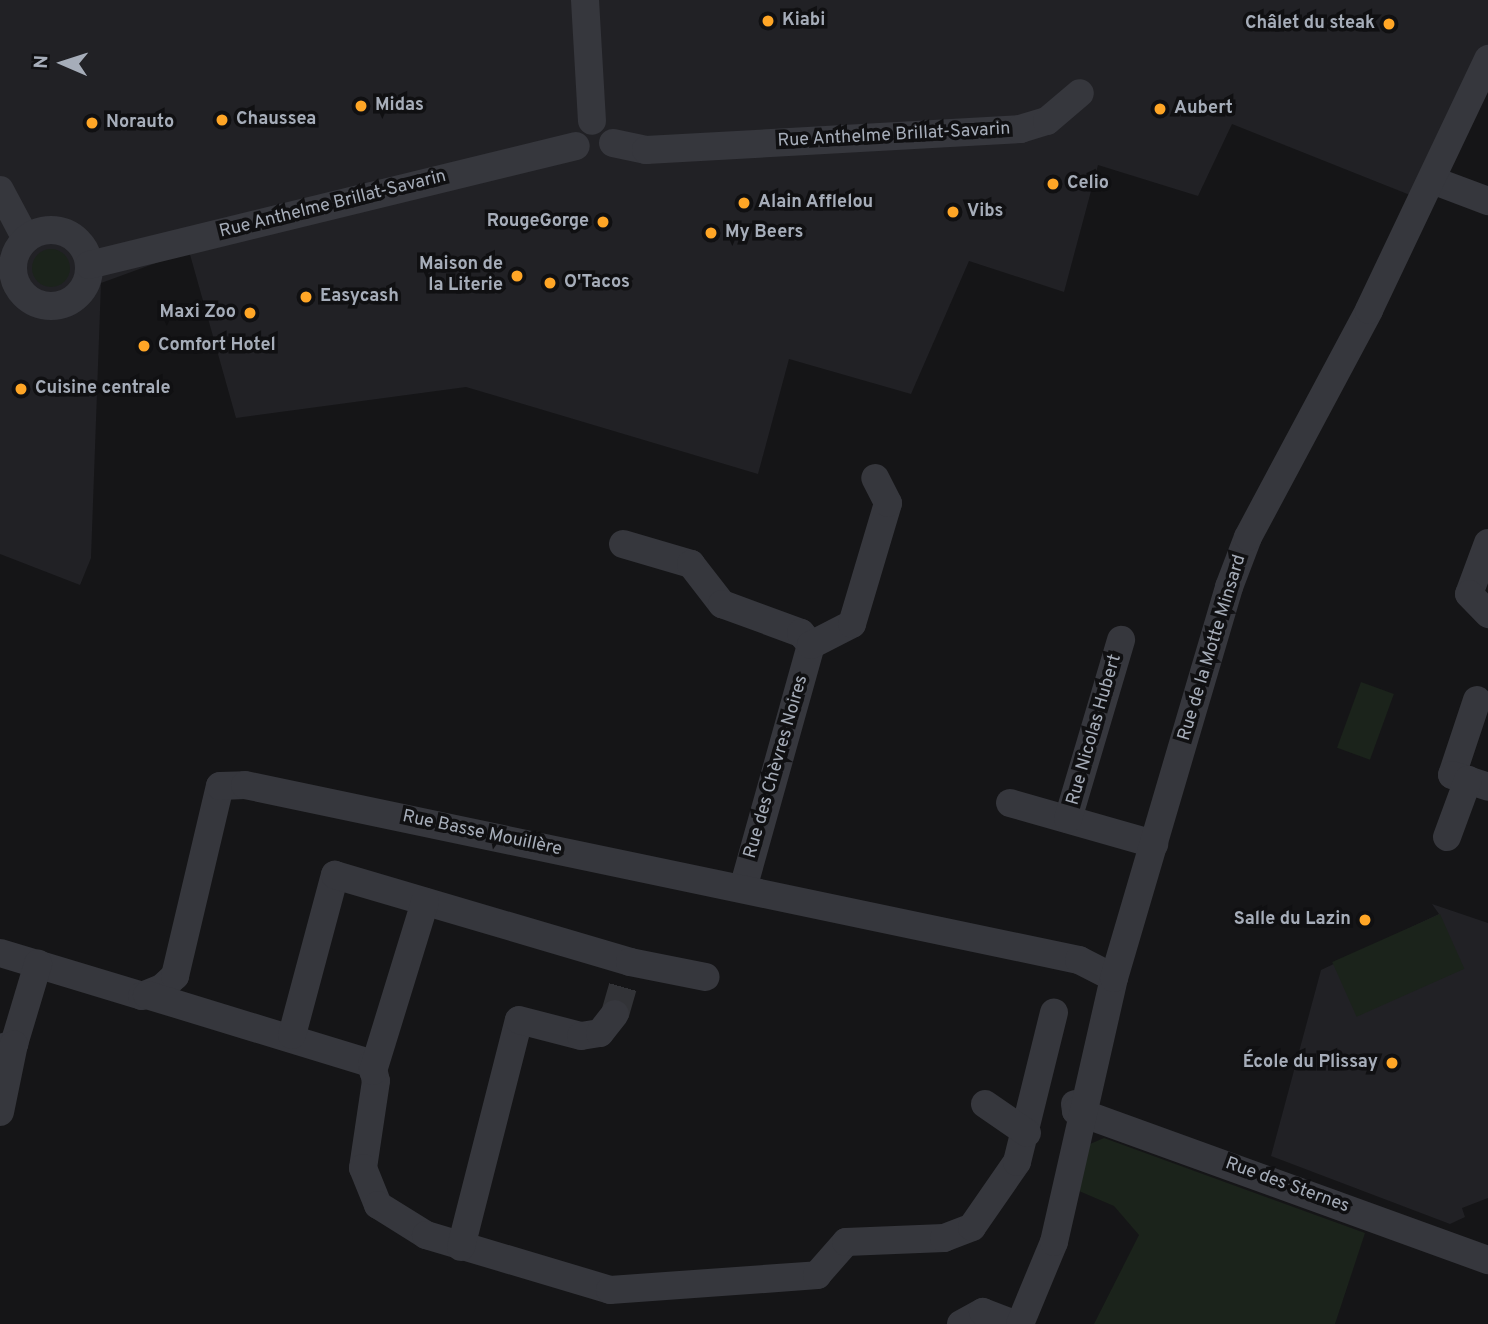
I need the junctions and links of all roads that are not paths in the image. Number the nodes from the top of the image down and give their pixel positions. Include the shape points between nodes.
1 (585, 0) edge
2 (1488, 59) edge
3 (1080, 93) dead end
4 (592, 121) junction
5 (613, 143) junction
6 (576, 146) junction
7 (1432, 180) junction
8 (0, 190) edge
9 (1488, 201) edge
10 (26, 239) junction
11 (89, 265) junction
12 (7, 283) edge
13 (876, 478) dead end
14 (1488, 543) edge
15 (623, 544) dead end
16 (1488, 614) edge
17 (1121, 640) dead end
18 (811, 645) junction
19 (1477, 700) dead end
20 (1478, 783) edge
21 (1010, 803) dead end
22 (1068, 820) junction
23 (1447, 837) dead end
24 (1154, 844) junction
25 (743, 889) junction
26 (425, 902) junction
27 (0, 953) edge
28 (1079, 960) junction
29 (38, 964) junction
30 (706, 977) dead end
31 (1114, 978) junction
32 (147, 995) junction
33 (1054, 1012) dead end
34 (615, 1014) tunnel mouth
35 (292, 1035) junction
36 (7, 1046) edge
37 (373, 1071) junction
38 (985, 1104) dead end
39 (0, 1112) edge
40 (1086, 1114) junction
41 (1027, 1133) junction
42 (461, 1247) junction
43 (1488, 1260) edge
44 (961, 1324) edge
45 (1018, 1324) edge

1 - 4 street
2 - 7 street, Rue de la Motte Minsard
3 - 5 street, Rue Anthelme Brillat-Savarin via 1047,121 1020,129 646,150
4 - 5 street via 608,127
4 - 6 street via 578,130
5 - 6 street via 594,159
6 - 11 street, Rue Anthelme Brillat-Savarin
7 - 9 street
7 - 24 street, Rue de la Motte Minsard via 1248,537
8 - 10 street
10 - 11 street via 48,230 71,236
10 - 12 street
11 - 12 street via 79,294 56,306 31,300
13 - 18 street via 888,503 852,624
14 - 16 street via 1469,594
15 - 18 street via 691,564 722,604 801,633
17 - 22 street, Rue Nicolas Hubert
18 - 25 street, Rue des Chèvres Noires
19 - 20 street via 1452,775
20 - 23 street
21 - 22 street, Rue Nicolas Hubert
22 - 24 street, Rue Nicolas Hubert
24 - 31 street, Rue de la Motte Minsard
25 - 28 street, Rue Basse Mouillère
25 - 32 street, Rue Basse Mouillère via 285,793 220,786 175,976
26 - 30 street via 630,962
26 - 35 street via 335,876
26 - 37 street
27 - 29 street
28 - 31 street, Rue Basse Mouillère
28 - 40 street, Rue de la Motte Minsard via 1094,972 1098,989 1075,1104
29 - 32 street
29 - 36 street
31 - 40 street, Rue de la Motte Minsard
32 - 35 street
33 - 41 street
34 - 42 street via 600,1033 581,1036 519,1020
35 - 37 street via 352,1053
36 - 39 street
37 - 42 street via 362,1144 368,1187 395,1219
38 - 41 street
40 - 43 street, Rue des Sternes
40 - 45 street, Rue de la Motte Minsard via 1054,1242
41 - 42 street via 1017,1162 972,1227 944,1238 846,1242 817,1275 610,1290
44 - 45 street via 983,1312

